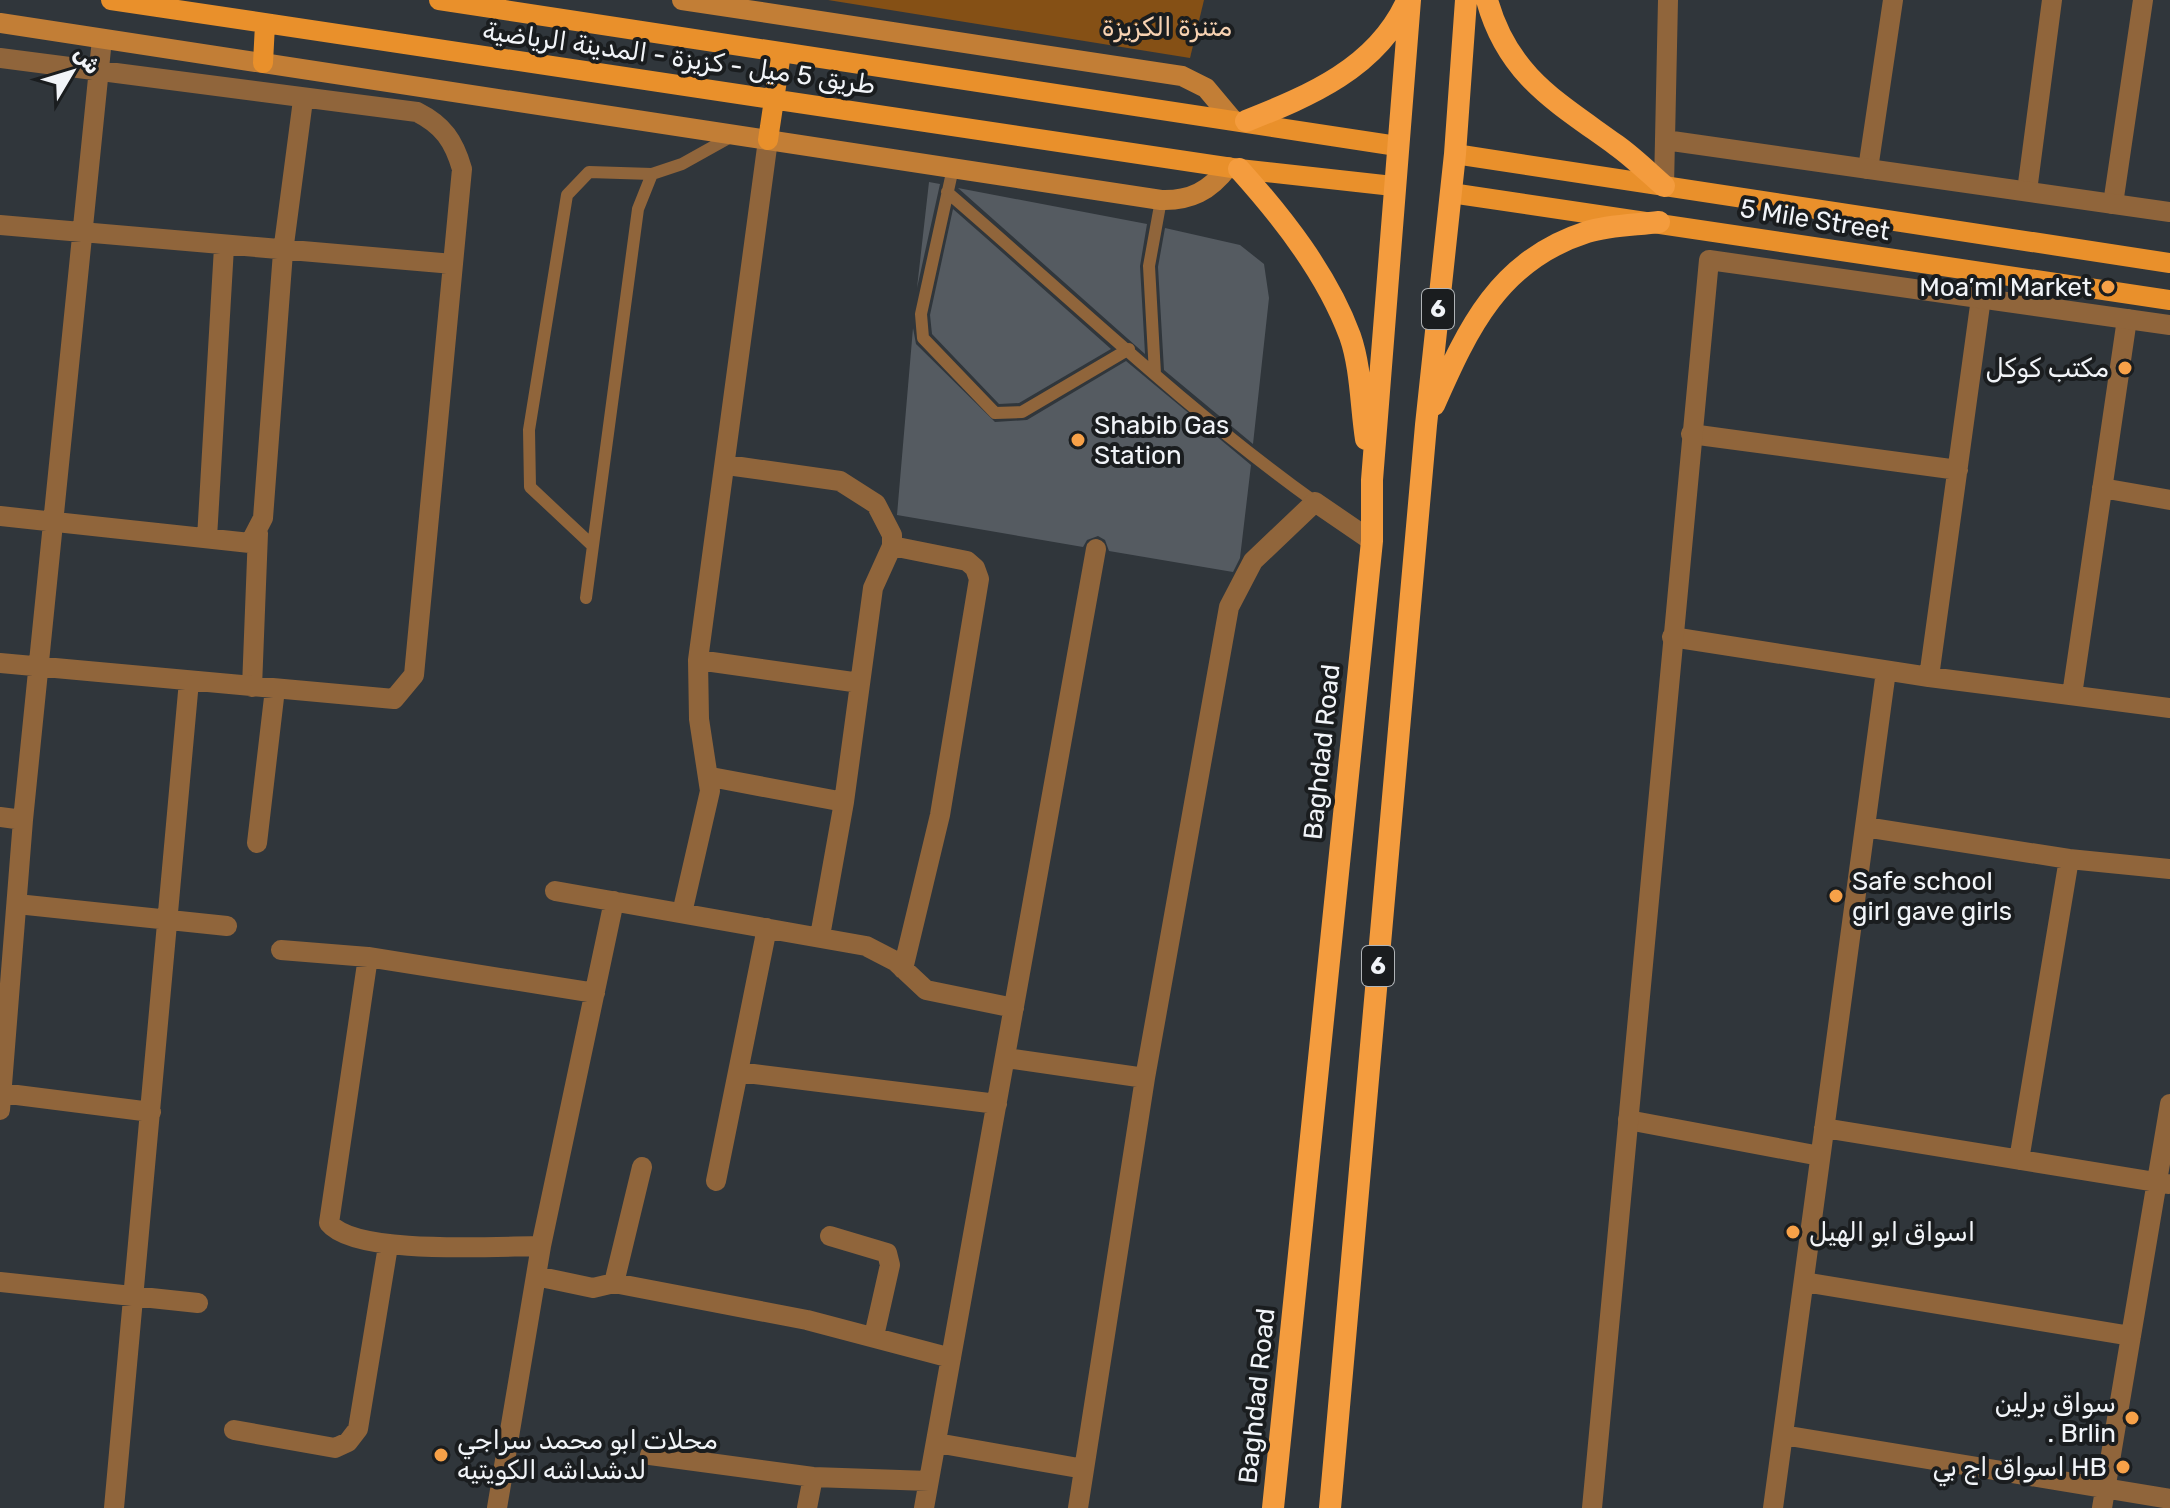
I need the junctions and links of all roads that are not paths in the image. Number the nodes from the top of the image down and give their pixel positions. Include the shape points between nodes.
1 (111, 0) edge
2 (439, 0) edge
3 (682, 0) edge
4 (1409, 0) edge
5 (1466, 0) edge
6 (1487, 0) edge
7 (1668, 0) edge
8 (1893, 0) edge
9 (2052, 0) edge
10 (2143, 0) edge
11 (0, 23) edge
12 (265, 24) junction
13 (102, 39) junction
14 (781, 53) junction
15 (0, 58) edge
16 (263, 63) junction
17 (99, 70) junction
18 (774, 97) junction
19 (303, 100) junction
20 (1239, 120) junction
21 (734, 135) junction
22 (768, 140) junction
23 (1665, 140) junction
24 (1397, 146) junction
25 (1455, 154) junction
26 (953, 168) junction
27 (1234, 168) junction
28 (1868, 169) junction
29 (652, 174) junction
30 (1393, 186) junction
31 (1664, 186) junction
32 (2027, 191) junction
33 (947, 192) junction
34 (1451, 193) junction
35 (1161, 200) junction
36 (2113, 204) junction
37 (2170, 212) edge
38 (1659, 222) junction
39 (0, 225) edge
40 (83, 234) junction
41 (224, 247) junction
42 (283, 252) junction
43 (2170, 263) edge
44 (453, 264) junction
45 (1981, 298) junction
46 (2170, 300) edge
47 (2127, 319) junction
48 (2170, 325) edge
49 (1129, 349) junction
50 (1155, 374) junction
51 (1426, 425) junction
52 (1691, 434) junction
53 (727, 465) junction
54 (1958, 470) junction
55 (1372, 480) junction
56 (2102, 488) junction
57 (2170, 500) edge
58 (1315, 502) junction
59 (0, 516) edge
60 (53, 520) junction
61 (258, 533) junction
62 (207, 538) junction
63 (1372, 541) junction
64 (593, 546) junction
65 (892, 546) junction
66 (1096, 549) dead end
67 (586, 598) dead end
68 (1672, 637) junction
69 (698, 660) junction
70 (0, 663) edge
71 (38, 668) junction
72 (1886, 671) junction
73 (1929, 677) junction
74 (189, 681) junction
75 (860, 683) junction
76 (252, 687) junction
77 (275, 689) junction
78 (2072, 695) junction
79 (2170, 708) edge
80 (711, 777) junction
81 (844, 802) junction
82 (0, 817) edge
83 (23, 820) junction
84 (1865, 827) junction
85 (257, 843) dead end
86 (2069, 859) junction
87 (2170, 869) edge
88 (555, 891) dead end
89 (614, 901) junction
90 (17, 904) junction
91 (682, 913) junction
92 (169, 920) junction
93 (227, 926) dead end
94 (767, 928) junction
95 (820, 936) junction
96 (281, 950) dead end
97 (368, 957) junction
98 (903, 969) junction
99 (6, 971) edge
100 (595, 993) junction
101 (1014, 1008) junction
102 (1006, 1058) junction
103 (738, 1072) junction
104 (1145, 1078) junction
105 (1, 1102) edge
106 (997, 1104) junction
107 (2170, 1104) edge
108 (151, 1112) junction
109 (1628, 1120) junction
110 (1824, 1128) junction
111 (1820, 1156) junction
112 (2019, 1160) junction
113 (642, 1167) dead end
114 (716, 1181) dead end
115 (2164, 1183) edge
116 (830, 1236) dead end
117 (388, 1246) junction
118 (541, 1246) junction
119 (536, 1276) junction
120 (0, 1282) edge
121 (1804, 1282) junction
122 (614, 1283) junction
123 (133, 1298) junction
124 (198, 1303) dead end
125 (874, 1336) junction
126 (2131, 1336) junction
127 (951, 1358) junction
128 (234, 1430) dead end
129 (1783, 1435) junction
130 (937, 1443) junction
131 (650, 1455) dead end
132 (1084, 1469) junction
133 (813, 1477) junction
134 (929, 1481) junction
135 (2104, 1498) edge
136 (2170, 1499) edge
137 (114, 1508) edge
138 (497, 1508) edge
139 (807, 1508) edge
140 (924, 1508) edge
141 (1078, 1508) edge
142 (1273, 1508) edge
143 (1330, 1508) edge
144 (1592, 1508) edge
145 (1773, 1508) edge

1 - 12 main road, طريق 5 ميل - كزيزة - المدينة الرياضية
2 - 14 main road, طريق 5 ميل - كزيزة - المدينة الرياضية
3 - 20 main road via 1182,76 1206,88
4 - 20 highway via 1381,41 1340,78 1305,98
4 - 24 highway, Baghdad Road / 6
5 - 25 highway, 6
6 - 31 highway via 1509,53 1536,86
7 - 23 street
8 - 28 street
9 - 32 street
10 - 36 street
11 - 13 main road
12 - 16 main road
12 - 18 main road, طريق 5 ميل - كزيزة - المدينة الرياضية
13 - 16 main road
13 - 17 street
14 - 18 main road
14 - 20 main road, طريق 5 ميل - كزيزة - المدينة الرياضية
15 - 17 street
16 - 21 main road
17 - 19 street
17 - 40 street
18 - 22 main road
18 - 27 main road, طريق 5 ميل - كزيزة - المدينة الرياضية
19 - 42 street
19 - 44 street via 417,112 437,122 455,145 462,169
20 - 24 main road, طريق 5 ميل - كزيزة - المدينة الرياضية
21 - 22 main road
21 - 29 lane
22 - 26 main road
22 - 53 street
23 - 28 street
23 - 31 street
24 - 30 highway, Baghdad Road / 6
25 - 31 main road, 5 Mile Street
25 - 34 highway, 6
26 - 33 lane
26 - 35 main road
27 - 30 main road, طريق 5 ميل - كزيزة - المدينة الرياضية
27 - 35 main road via 1192,197
27 - 55 highway via 1299,243 1351,339
28 - 32 street
29 - 64 lane via 638,209
29 - 64 lane via 589,172 567,195 529,430 530,487
30 - 55 highway, Baghdad Road / 6
31 - 43 main road, 5 Mile Street
32 - 36 street
33 - 49 lane
33 - 49 lane via 919,326 923,338 995,413 1022,412
34 - 38 main road, 5 Mile Street
34 - 51 highway, 6
35 - 50 lane via 1149,266
36 - 37 street
38 - 46 main road, 5 Mile Street
38 - 51 highway via 1589,231 1523,267 1481,308
39 - 40 street
40 - 41 street
40 - 60 street
41 - 42 street
41 - 62 street
42 - 44 street
42 - 61 street
44 - 77 street via 414,675 394,699
45 - 47 street
45 - 52 street via 1709,260
45 - 54 street
47 - 48 street
47 - 56 street
49 - 50 lane
50 - 58 lane
51 - 143 highway, 6
52 - 54 street
52 - 68 street
53 - 65 street via 825,476 854,488 883,514
53 - 69 street
54 - 73 street
55 - 63 highway, Baghdad Road / 6
56 - 57 street
56 - 78 street
58 - 63 street
58 - 104 street via 1253,561 1229,607
59 - 60 street
60 - 62 street
60 - 71 street
61 - 62 street via 250,543
61 - 76 street
63 - 142 highway, Baghdad Road / 6
64 - 67 lane
65 - 75 street via 873,588
65 - 98 street via 967,561 979,579 942,802
66 - 101 street
68 - 72 street
68 - 109 street
69 - 75 street
69 - 80 street via 699,719
70 - 71 street
71 - 74 street
71 - 83 street
72 - 73 street
72 - 84 street
73 - 78 street
74 - 76 street
74 - 92 street
75 - 81 street
76 - 77 street
77 - 85 street
78 - 79 street
80 - 81 street
80 - 91 street
81 - 95 street
82 - 83 street
83 - 90 street
84 - 86 street
84 - 110 street
86 - 87 street
86 - 112 street
88 - 89 street
89 - 91 street
89 - 100 street
90 - 92 street
90 - 99 street
91 - 94 street
92 - 93 street
92 - 108 street
94 - 95 street
94 - 103 street
95 - 98 street via 877,949
96 - 97 street
97 - 100 street
97 - 117 street via 329,1223 343,1233
98 - 101 street via 935,994
99 - 105 street
100 - 118 street
101 - 102 street
102 - 104 street
102 - 106 street
103 - 106 street
103 - 114 street
104 - 132 street
105 - 108 street
106 - 127 street
107 - 115 street
108 - 123 street
109 - 111 street
109 - 144 street
110 - 111 street
110 - 112 street
111 - 121 street
112 - 115 street
113 - 122 street
115 - 126 street
116 - 125 street via 887,1253 890,1265
117 - 118 street
117 - 128 street via 358,1429 348,1442 335,1448
118 - 119 street
119 - 122 street via 593,1288
119 - 138 street
120 - 123 street
121 - 126 street
121 - 129 street
122 - 125 street
123 - 124 street
123 - 137 street
125 - 127 street
126 - 135 street
127 - 130 street
129 - 135 street
129 - 145 street
130 - 132 street
130 - 134 street
131 - 133 street
132 - 141 street
133 - 134 street
133 - 139 street
134 - 140 street
135 - 136 street

